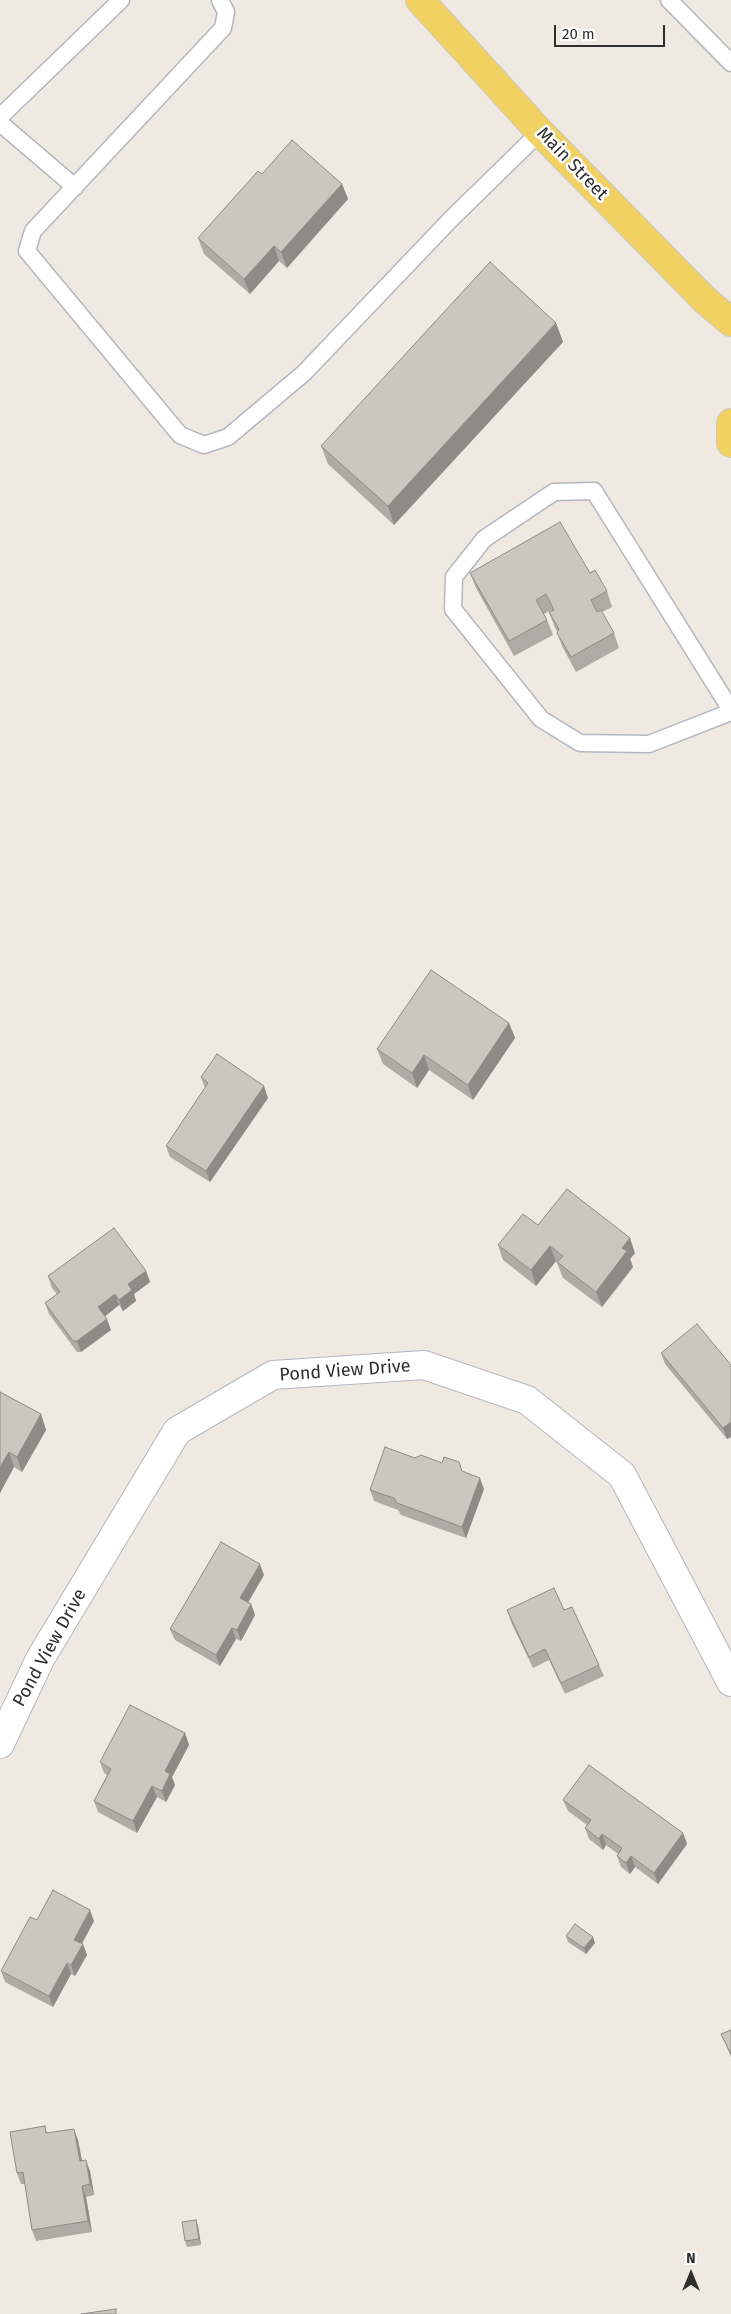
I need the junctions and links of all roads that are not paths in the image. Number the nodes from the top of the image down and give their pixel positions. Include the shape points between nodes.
1 (121, 0) edge
2 (220, 0) edge
3 (420, 0) edge
4 (669, 0) edge
5 (731, 63) edge
6 (0, 117) edge
7 (0, 123) edge
8 (540, 132) junction
9 (75, 187) junction
10 (731, 322) edge
11 (731, 423) edge
12 (731, 443) edge
13 (731, 711) edge
14 (731, 1682) edge
15 (0, 1744) edge

1 - 6 lane
2 - 9 lane via 226,12 223,28
3 - 8 main road, Main Street
4 - 5 lane
7 - 9 lane
8 - 9 lane via 451,219 304,373 228,437 204,445 180,435 27,251 33,232
8 - 10 main road, Main Street via 705,300
11 - 12 main road
13 - 13 lane via 594,491 554,492 484,539 454,576 454,609 541,719 580,743 649,744
14 - 15 street, Pond View Drive via 622,1474 527,1400 424,1365 273,1375 177,1432 40,1659

